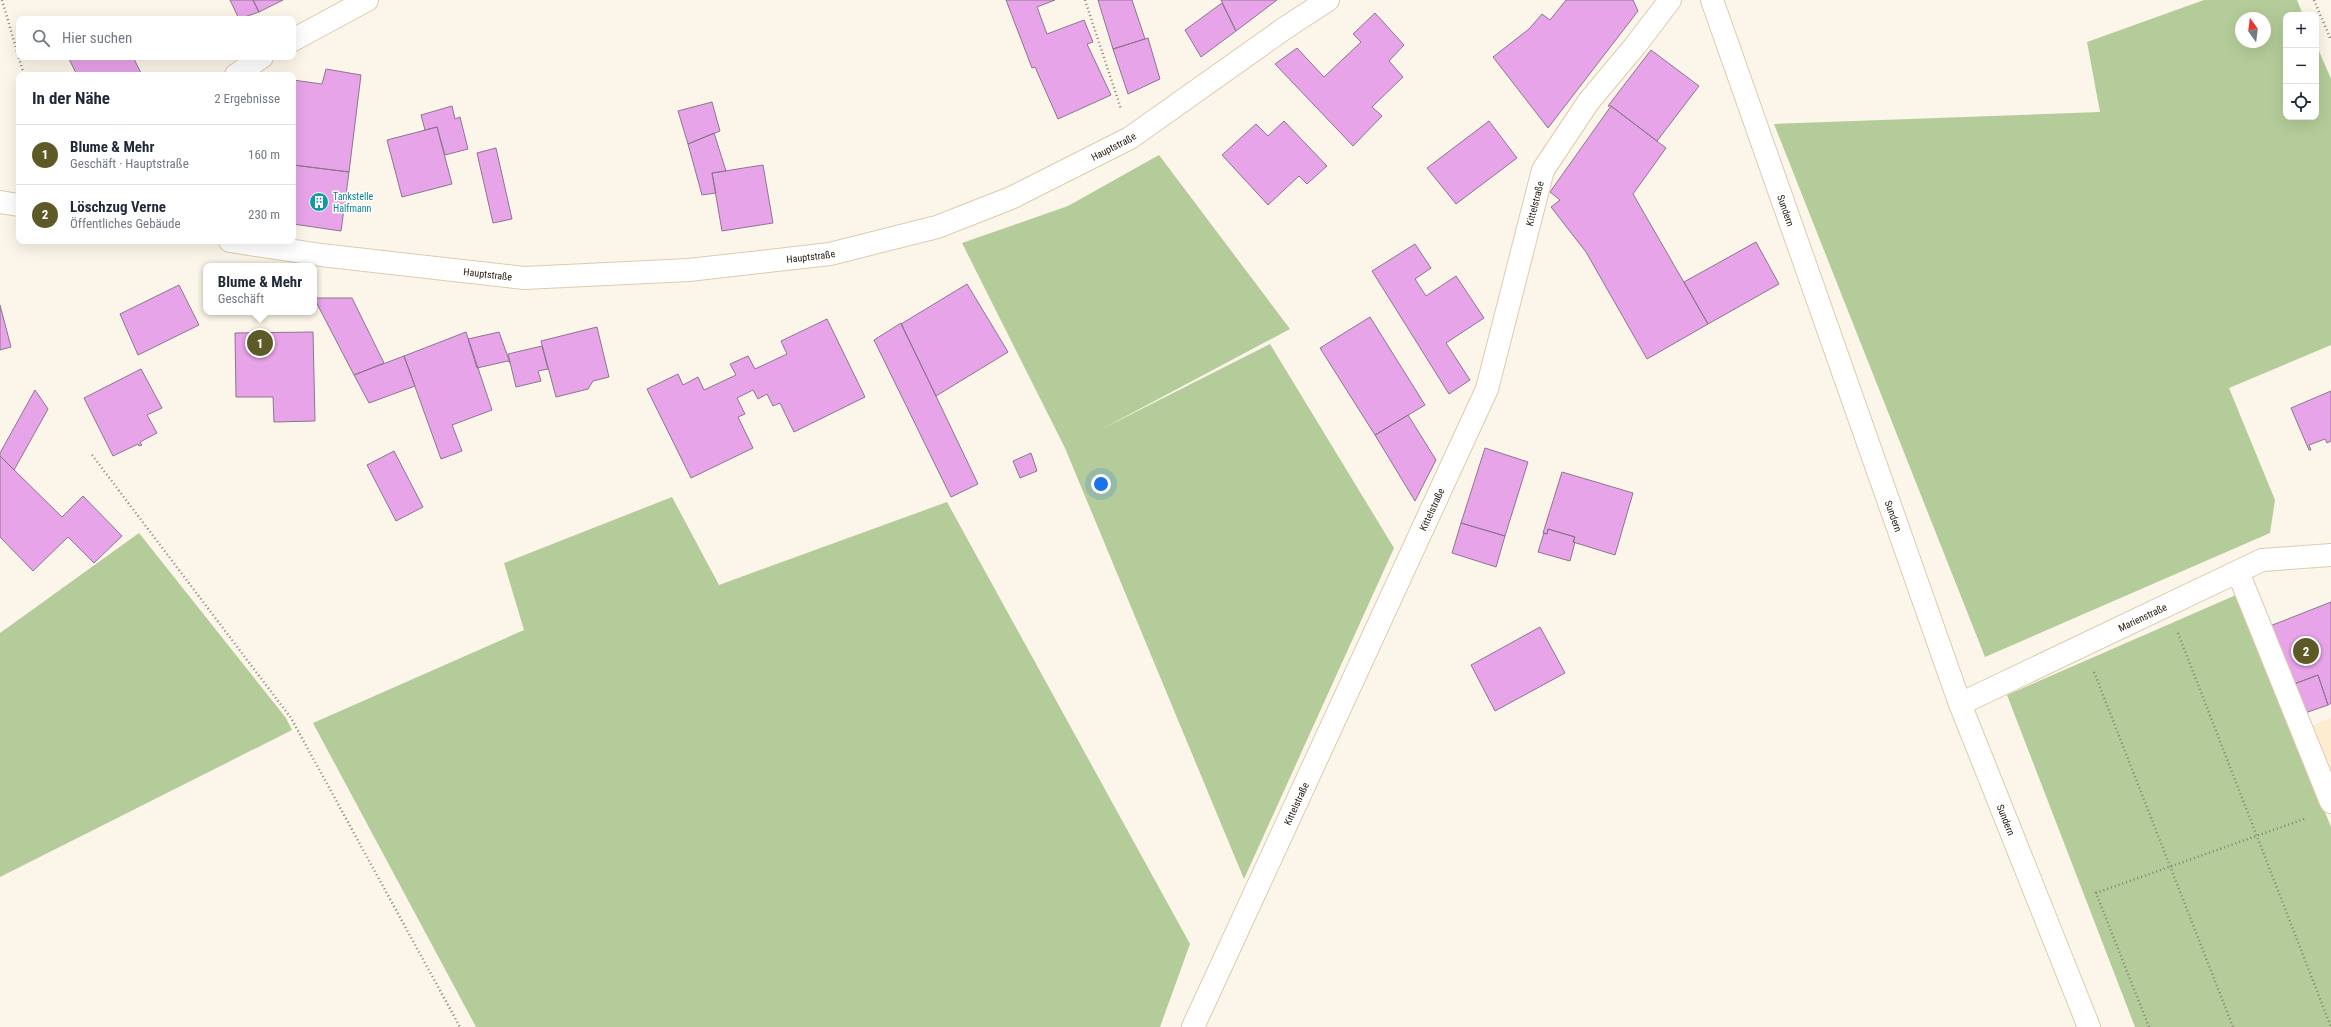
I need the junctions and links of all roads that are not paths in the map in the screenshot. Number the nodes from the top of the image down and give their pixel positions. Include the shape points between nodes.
1 (367, 0) edge
2 (1328, 0) edge
3 (1670, 0) edge
4 (1712, 0) edge
5 (296, 38) edge
6 (258, 60) edge
7 (240, 72) edge
8 (0, 202) edge
9 (16, 205) edge
10 (250, 244) edge
11 (2331, 555) edge
12 (2238, 572) junction
13 (1960, 704) junction
14 (2331, 802) edge
15 (1193, 1027) edge
16 (2089, 1027) edge

1 - 5 street
2 - 10 street, Hauptstraße via 1130,138 1011,198 937,227 830,254 689,270 524,278 321,255
3 - 15 street, Kittelstraße via 1588,101 1543,170 1487,389
4 - 13 street, Sundern
6 - 7 street
8 - 9 street
11 - 12 street, Marienstraße via 2262,560
12 - 13 street, Marienstraße
12 - 14 street
13 - 16 street, Sundern

